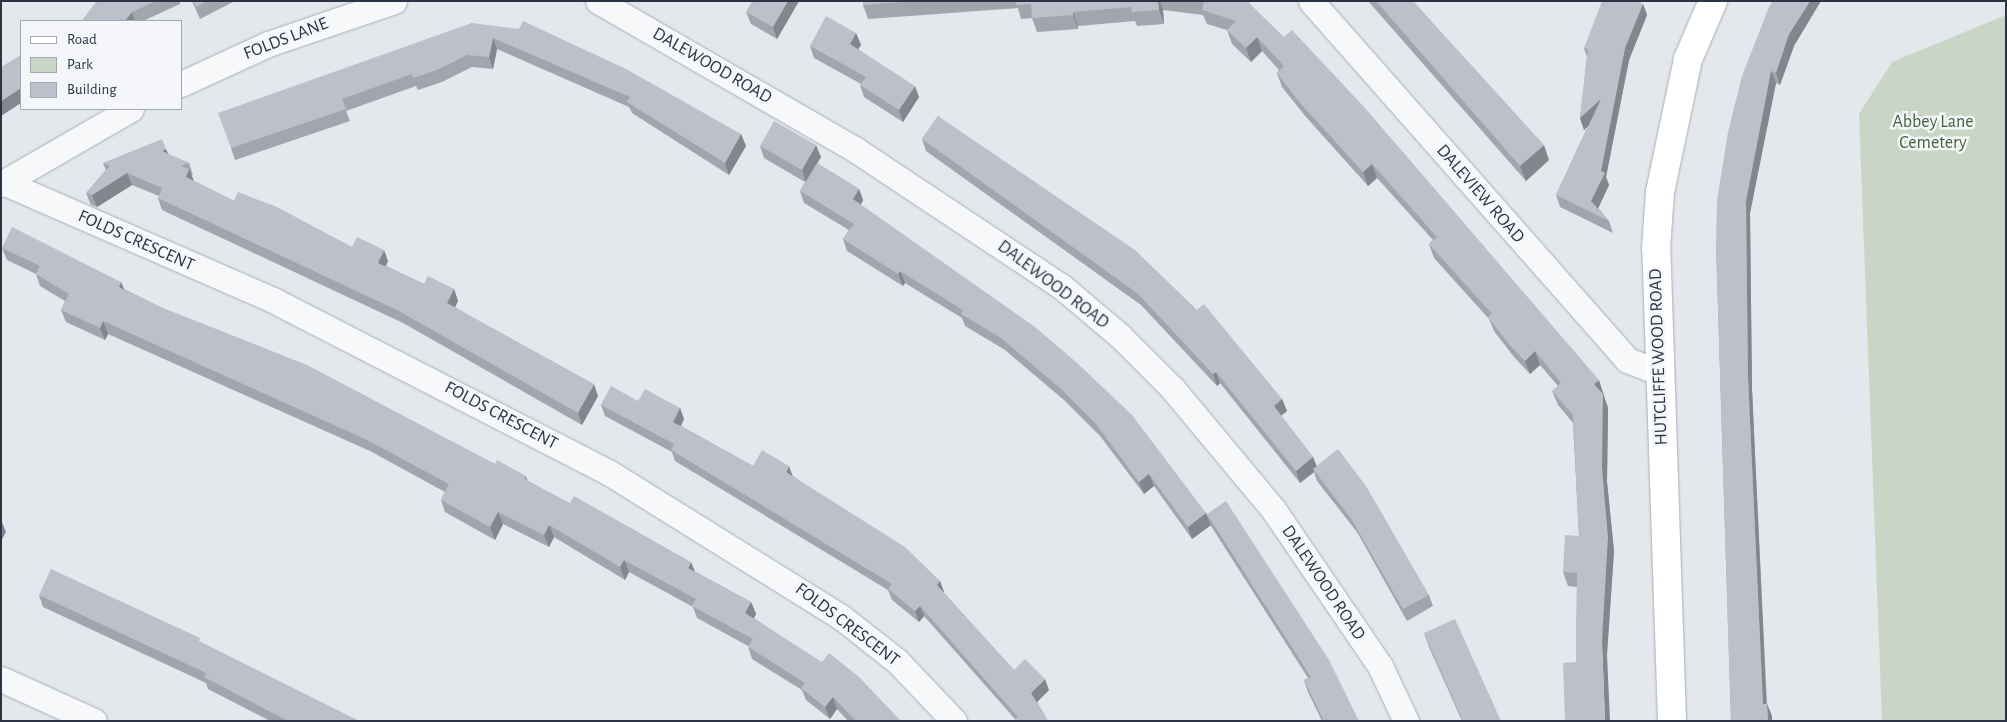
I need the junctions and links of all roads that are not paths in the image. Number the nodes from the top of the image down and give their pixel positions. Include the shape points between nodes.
1 (394, 1) edge
2 (598, 1) edge
3 (1310, 1) edge
4 (1713, 1) edge
5 (182, 84) edge
6 (129, 110) edge
7 (2, 183) edge
8 (1660, 372) junction
9 (1, 679) edge
10 (94, 721) edge
11 (954, 721) edge
12 (1406, 721) edge
13 (1672, 721) edge

1 - 5 street, FOLDS LANE via 268,44
2 - 12 street, DALEWOOD ROAD via 856,150 1061,286 1120,336 1173,389 1273,509 1380,666
3 - 8 street, DALEVIEW ROAD via 1627,360
4 - 8 street, HUTCLIFFE WOOD ROAD via 1688,59 1660,192
6 - 7 street
7 - 11 street, FOLDS CRESCENT via 311,319 608,472 842,617 897,661
8 - 13 street, HUTCLIFFE WOOD ROAD
9 - 10 street

